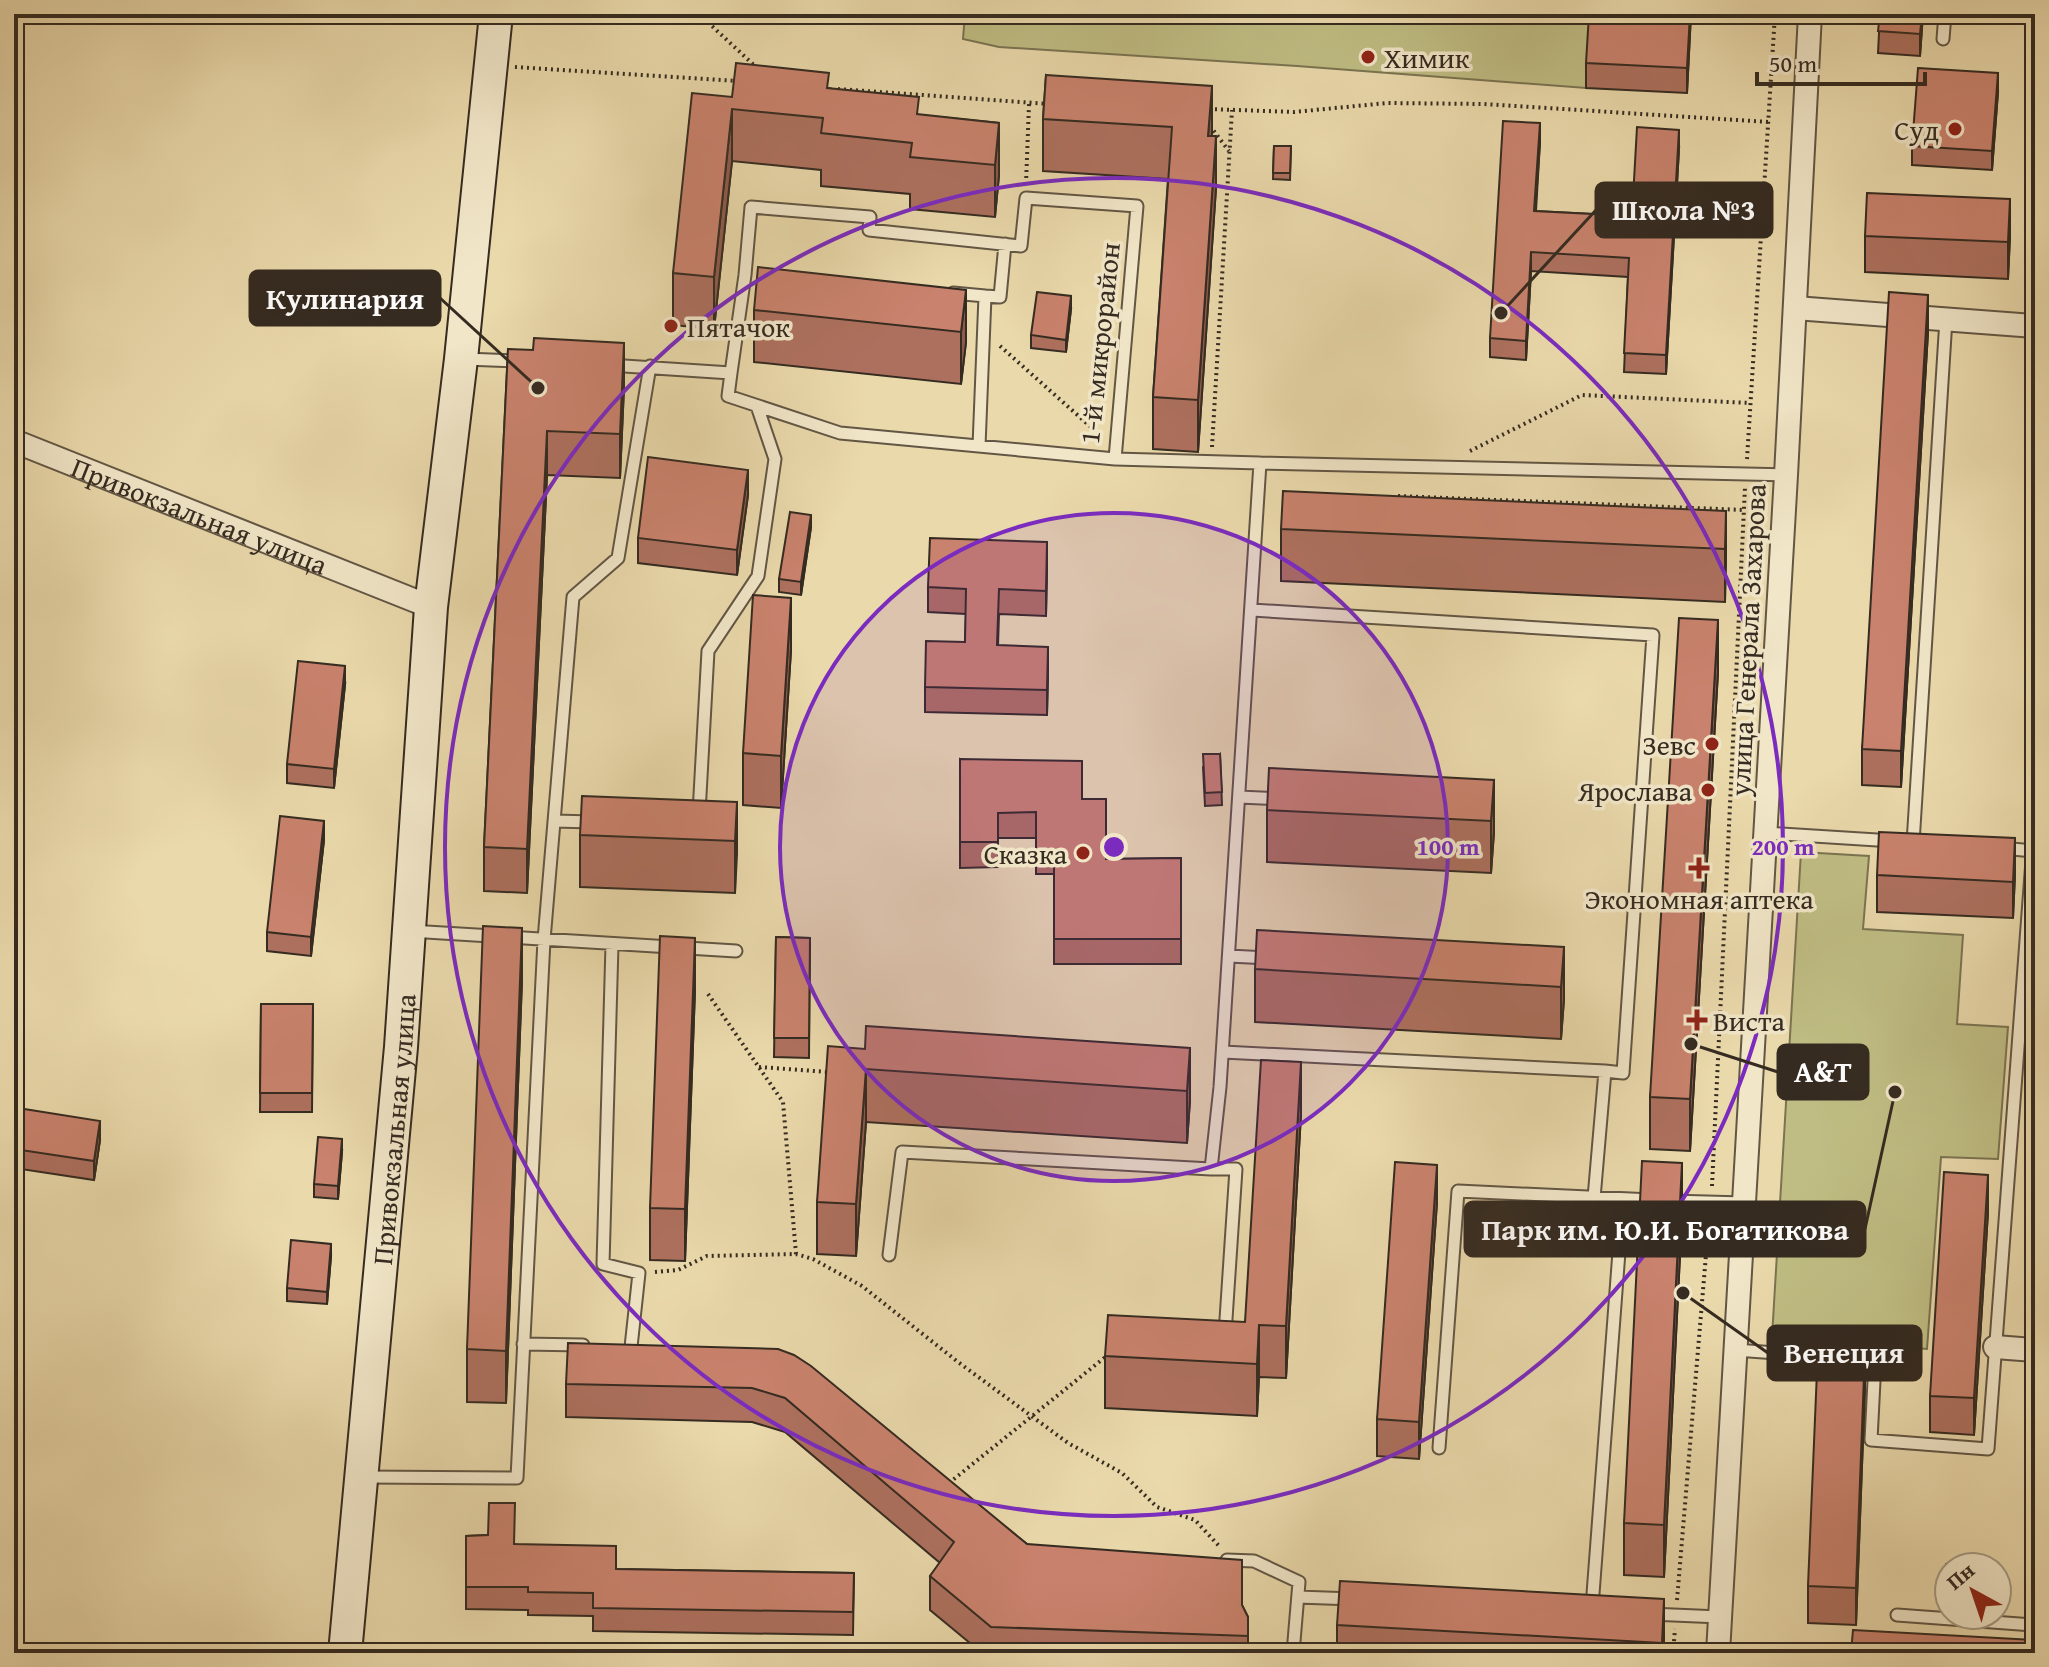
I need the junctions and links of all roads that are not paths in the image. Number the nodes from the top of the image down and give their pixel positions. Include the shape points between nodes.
1 (496, 14) edge
2 (1810, 14) edge
3 (1945, 14) edge
4 (1943, 39) dead end
5 (1005, 244) junction
6 (745, 275) junction
7 (760, 276) edge
8 (940, 292) edge
9 (985, 296) junction
10 (1795, 308) junction
11 (1946, 319) junction
12 (2035, 326) edge
13 (461, 359) junction
14 (539, 362) edge
15 (602, 364) edge
16 (650, 366) junction
17 (731, 373) junction
18 (757, 406) junction
19 (14, 441) edge
20 (979, 446) junction
21 (1115, 454) junction
22 (1260, 463) junction
23 (1786, 475) junction
24 (431, 607) junction
25 (1252, 610) junction
26 (1239, 797) junction
27 (1302, 800) edge
28 (2035, 820) edge
29 (554, 821) junction
30 (612, 823) edge
31 (699, 825) edge
32 (1765, 833) junction
33 (1913, 843) junction
34 (1928, 844) edge
35 (1988, 848) edge
36 (2033, 851) junction
37 (410, 931) junction
38 (544, 940) junction
39 (612, 945) junction
40 (736, 951) dead end
41 (1229, 956) junction
42 (1276, 959) edge
43 (1223, 1052) junction
44 (1605, 1071) junction
45 (1211, 1169) junction
46 (1594, 1198) junction
47 (1623, 1199) junction
48 (1744, 1203) junction
49 (889, 1255) dead end
50 (523, 1344) junction
51 (600, 1346) edge
52 (616, 1346) edge
53 (631, 1347) junction
54 (646, 1347) edge
55 (1995, 1347) junction
56 (1224, 1349) edge
57 (1735, 1350) junction
58 (2035, 1350) edge
59 (1439, 1448) dead end
60 (363, 1477) junction
61 (1215, 1559) edge
62 (2035, 1593) edge
63 (1298, 1597) junction
64 (1360, 1600) edge
65 (1576, 1610) edge
66 (1592, 1611) junction
67 (1606, 1612) edge
68 (1634, 1613) edge
69 (1897, 1615) dead end
70 (1720, 1617) junction
71 (345, 1653) edge
72 (1293, 1653) edge
73 (1718, 1653) edge

1 - 13 main road, Привокзальная улица
2 - 10 street, улица Генерала Захарова
3 - 4 lane
5 - 6 lane via 869,230 870,217 751,207
5 - 9 lane via 1000,297
5 - 21 lane, 1-й микрорайон via 1021,246 1026,198 1137,206
6 - 7 lane
6 - 17 lane
8 - 9 lane
9 - 20 lane
10 - 11 street
10 - 23 street, улица Генерала Захарова
11 - 12 street
11 - 33 lane
13 - 14 lane
13 - 24 main road, Привокзальная улица
15 - 16 lane
16 - 17 lane
16 - 29 lane via 618,558 573,597
17 - 18 lane, 1-й микрорайон via 728,396
18 - 20 lane, 1-й микрорайон via 840,433
18 - 31 lane via 775,459 758,576 708,651
19 - 24 street, Привокзальная улица
20 - 21 lane, 1-й микрорайон
21 - 22 lane
22 - 23 lane
22 - 25 lane
23 - 32 street, улица Генерала Захарова
24 - 37 main road, Привокзальная улица
25 - 26 lane
25 - 44 lane via 1653,635 1623,1073
26 - 27 lane
26 - 41 lane
28 - 36 lane
29 - 30 lane
29 - 38 lane
32 - 33 lane
32 - 48 street, улица Генерала Захарова
33 - 34 lane
35 - 36 lane
36 - 55 lane
37 - 38 lane
37 - 60 main road, Привокзальная улица
38 - 39 lane
38 - 50 lane
39 - 40 lane
39 - 53 lane via 603,1264 639,1273
41 - 42 lane
41 - 43 lane
43 - 44 lane
43 - 45 lane
44 - 46 lane
45 - 49 lane via 902,1152
45 - 56 lane via 1236,1169
46 - 47 lane
46 - 59 lane via 1458,1191
47 - 48 lane
47 - 66 lane
48 - 57 street, улица Генерала Захарова
50 - 51 lane
50 - 60 lane via 517,1478
52 - 53 lane
53 - 54 lane
55 - 57 lane via 1988,1449 1871,1440 1875,1361
55 - 58 street
57 - 70 street, улица Генерала Захарова
60 - 71 main road, Привокзальная улица
61 - 63 lane via 1254,1561 1299,1582
62 - 69 lane via 2033,1625
63 - 64 lane
63 - 72 lane
65 - 66 lane
66 - 67 lane
68 - 70 lane
70 - 73 street, улица Генерала Захарова

